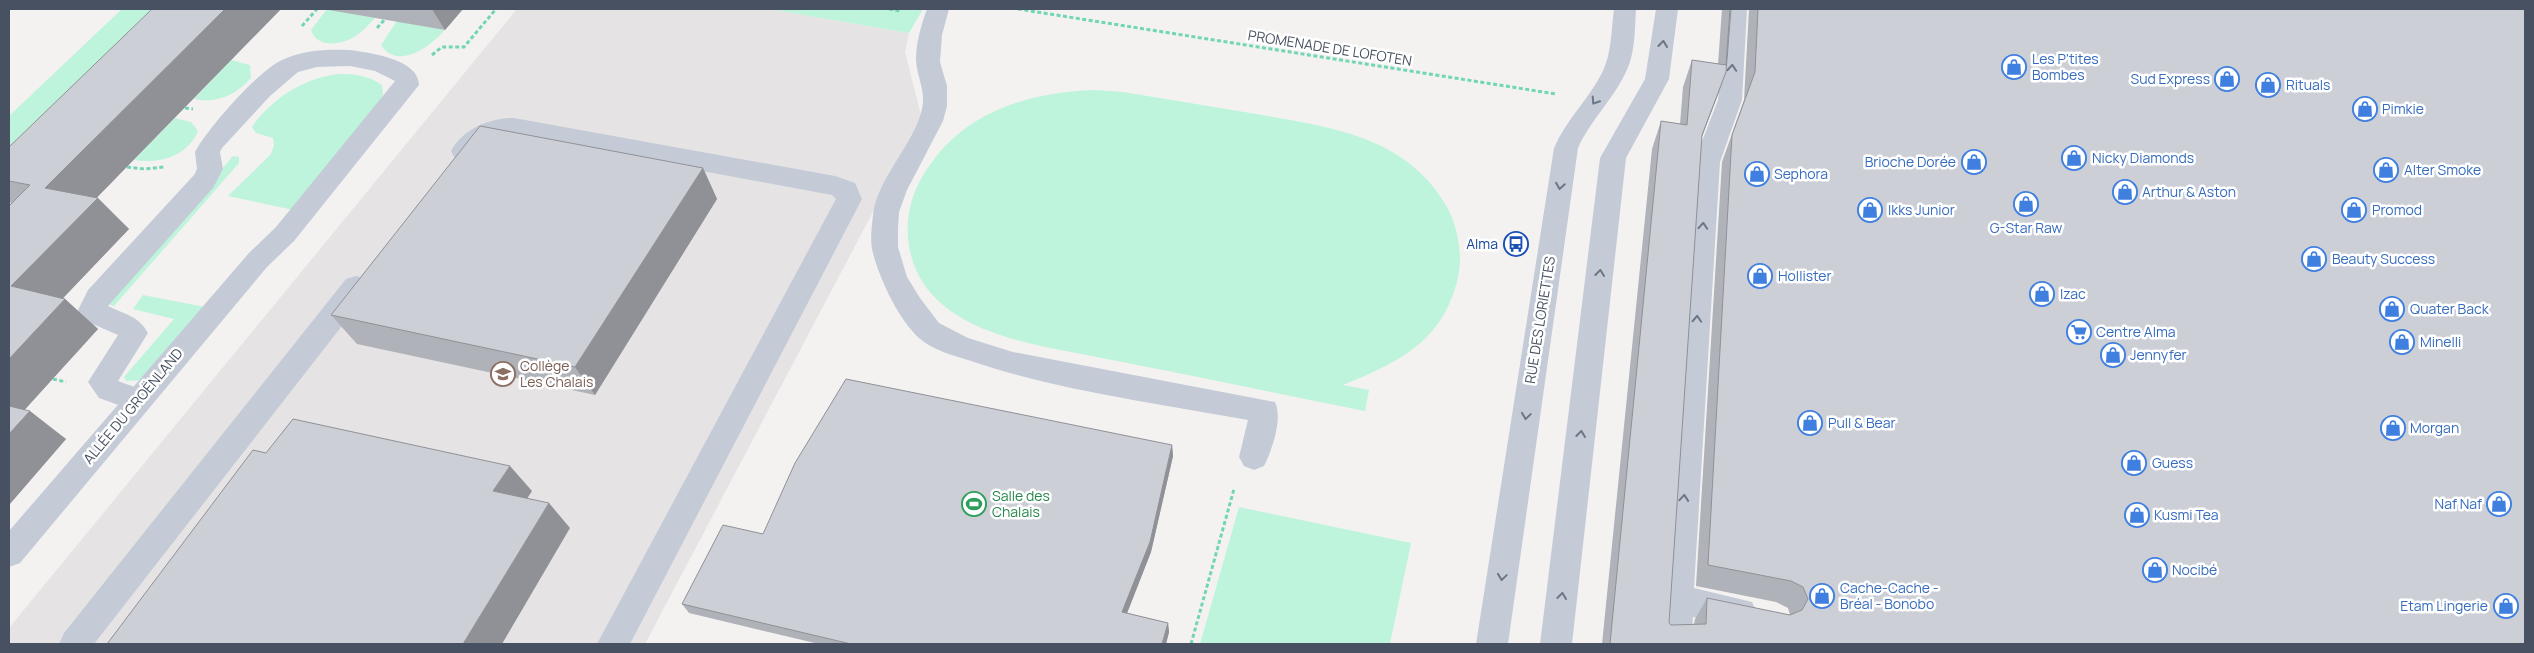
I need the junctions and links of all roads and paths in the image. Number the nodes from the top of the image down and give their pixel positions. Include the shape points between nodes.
1 (496, 9) edge
2 (938, 9) edge
3 (1018, 9) edge
4 (1625, 9) edge
5 (1666, 9) edge
6 (1736, 9) edge
7 (408, 78) junction
8 (1596, 101) junction
9 (446, 173) edge
10 (372, 268) edge
11 (138, 400) junction
12 (1254, 457) joint
13 (9, 553) edge
14 (1677, 599) junction
15 (1765, 617) edge
16 (75, 644) edge
17 (613, 644) edge
18 (1191, 644) edge
19 (1492, 644) edge
20 (1556, 644) edge
21 (1675, 644) edge

1 - 7 path via 464,47 442,47
2 - 12 street via 930,35 928,62 935,86 935,106 931,121 894,190 886,212 886,247 894,278 910,306 929,331 958,346 1013,364 1265,411
3 - 8 path, PROMENADE DE LOFOTEN via 1554,94 1577,93
4 - 8 street, RUE DES LORIETTES via 1618,63
20 -> 5 street via 1613,158 1660,72
14 -> 6 street via 1707,162 1730,100
7 - 11 street, ALLÉE DU GROËNLAND via 407,86 285,234 258,260
7 - 11 street via 375,62 352,58 328,58 289,66 213,142 207,152 210,169 204,180 98,298 92,310 124,322 134,333 124,353 102,382 109,390
8 -> 19 street, RUE DES LORIETTES via 1566,148
9 - 17 street via 466,147 479,136 500,126 779,175 846,190 848,199 838,225
10 - 16 street
11 - 13 street, ALLÉE DU GROËNLAND
12 - 18 path via 1241,461
14 - 15 street
14 - 21 street

